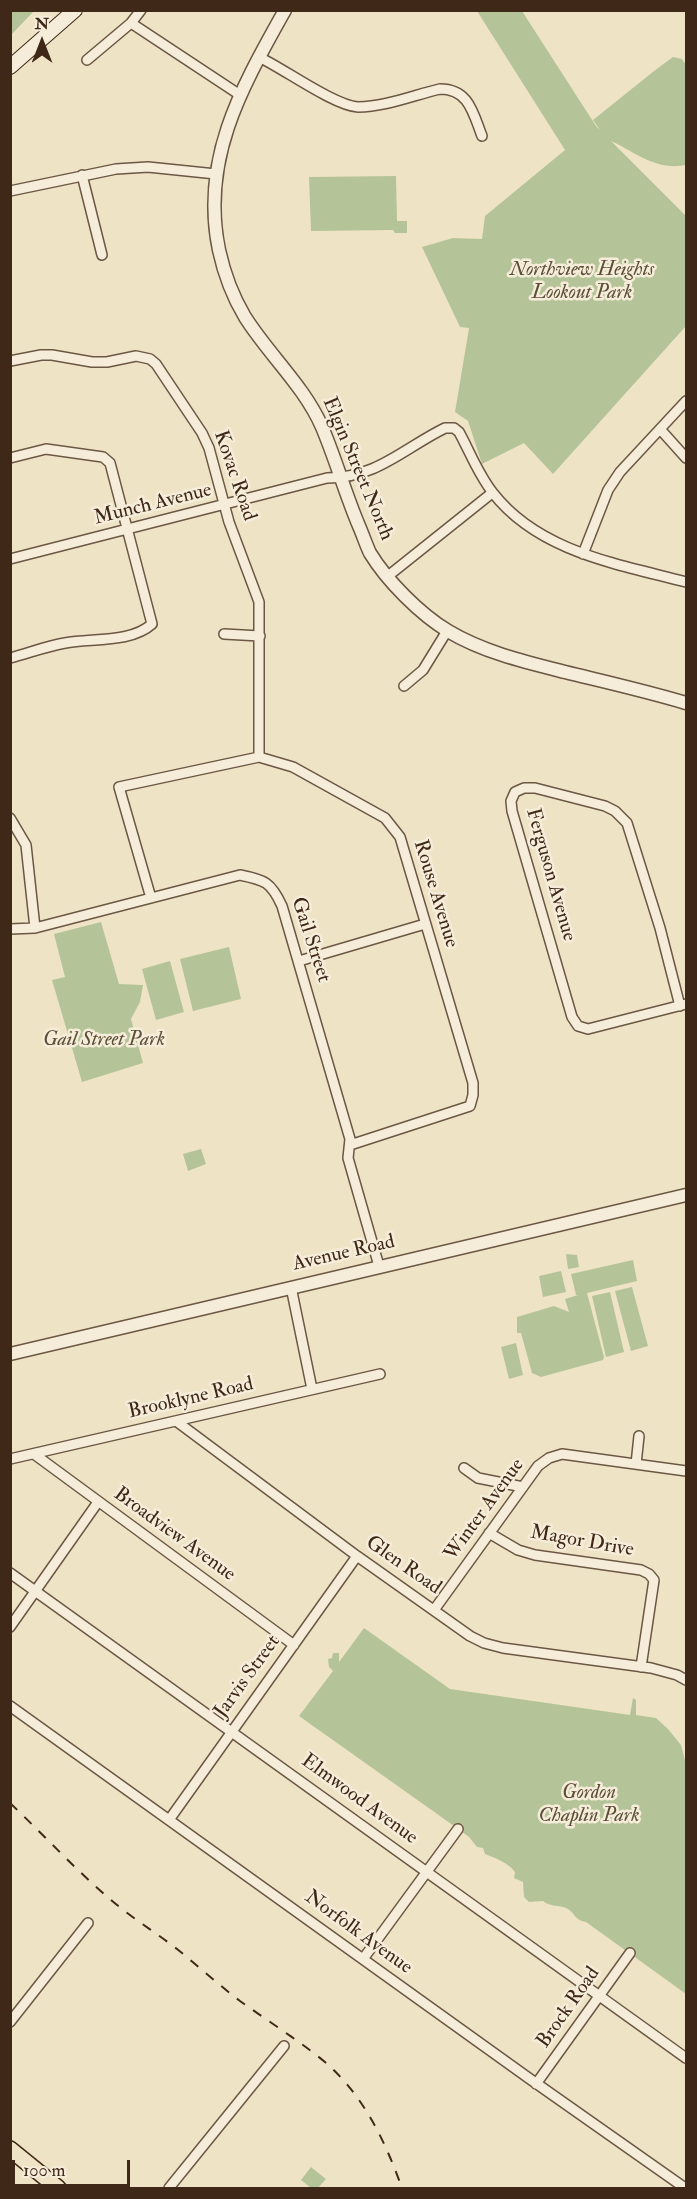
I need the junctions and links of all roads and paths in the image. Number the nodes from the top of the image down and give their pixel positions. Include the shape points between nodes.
1 (75, 10) edge
2 (141, 10) edge
3 (285, 10) edge
4 (130, 23) junction
5 (259, 57) junction
6 (87, 60) dead end
7 (10, 67) edge
8 (240, 95) junction
9 (482, 136) dead end
10 (216, 174) junction
11 (82, 175) junction
12 (10, 191) edge
13 (102, 255) dead end
14 (10, 361) edge
15 (687, 401) edge
16 (660, 429) junction
17 (10, 458) edge
18 (687, 458) edge
19 (340, 478) junction
20 (492, 493) junction
21 (225, 505) junction
22 (129, 531) junction
23 (583, 554) junction
24 (10, 560) edge
25 (388, 576) junction
26 (687, 582) edge
27 (447, 631) junction
28 (224, 634) dead end
29 (260, 636) junction
30 (10, 658) edge
31 (404, 686) dead end
32 (687, 703) edge
33 (258, 757) junction
34 (10, 818) edge
35 (151, 898) junction
36 (425, 924) junction
37 (10, 928) edge
38 (35, 928) junction
39 (299, 962) junction
40 (683, 1005) edge
41 (350, 1145) junction
42 (687, 1195) edge
43 (380, 1266) junction
44 (291, 1287) junction
45 (10, 1354) edge
46 (380, 1374) dead end
47 (312, 1389) junction
48 (176, 1421) junction
49 (639, 1436) dead end
50 (34, 1454) junction
51 (10, 1459) edge
52 (636, 1464) junction
53 (464, 1468) dead end
54 (687, 1471) edge
55 (523, 1487) junction
56 (98, 1502) junction
57 (489, 1533) junction
58 (357, 1556) junction
59 (10, 1573) edge
60 (35, 1590) junction
61 (434, 1610) junction
62 (10, 1627) edge
63 (294, 1645) junction
64 (641, 1667) junction
65 (687, 1680) edge
66 (10, 1706) edge
67 (232, 1731) junction
68 (169, 1820) junction
69 (458, 1829) dead end
70 (427, 1871) junction
71 (88, 1923) dead end
72 (630, 1953) dead end
73 (363, 1959) junction
74 (600, 1995) junction
75 (10, 2022) edge
76 (284, 2046) dead end
77 (687, 2058) edge
78 (536, 2084) junction
79 (10, 2149) edge
80 (58, 2188) edge
81 (169, 2188) edge
82 (685, 2188) edge

1 - 7 main road
2 - 4 street
3 - 5 street, Elgin Street North
4 - 6 street
4 - 8 street
5 - 8 street, Elgin Street North
5 - 9 street via 341,103 357,107 450,89 465,98
8 - 10 street, Elgin Street North via 226,130
10 - 11 street via 148,167
10 - 19 street, Elgin Street North via 215,230 229,282 257,336 315,414
11 - 12 street
11 - 13 street
14 - 21 street, Kovac Road via 41,355 106,362 136,356 156,363 202,433
15 - 16 street
16 - 18 street
16 - 23 street via 608,490
17 - 22 street via 46,449 103,457 110,463
19 - 20 street, Munch Avenue via 388,463 445,428 459,432
19 - 21 street, Munch Avenue
19 - 25 street, Elgin Street North via 370,552
20 - 23 street, Munch Avenue via 537,533
20 - 25 street
21 - 22 street, Munch Avenue
21 - 29 street, Kovac Road via 259,602
22 - 24 street, Munch Avenue
22 - 30 street via 152,624 120,637 65,643
23 - 26 street, Munch Avenue
25 - 27 street, Elgin Street North via 415,606
27 - 31 street via 423,670
27 - 32 street, Elgin Street North via 519,660
28 - 29 street
29 - 33 street, Kovac Road
33 - 35 street, Rouse Avenue via 119,787
33 - 36 street, Rouse Avenue via 293,767 385,818 400,837
34 - 38 street via 26,846
35 - 38 street, Gail Street
35 - 39 street, Gail Street via 240,876 261,879 274,889 282,906
36 - 39 street
36 - 41 street, Rouse Avenue via 473,1083 470,1106
37 - 38 street, Gail Street
39 - 41 street, Gail Street
40 - 40 street, Ferguson Avenue via 588,1029 578,1026 572,1017 512,811 515,792 535,788 605,806 627,823
41 - 43 street, Gail Street via 348,1158
42 - 43 street, Avenue Road
43 - 44 street, Avenue Road
44 - 45 street, Avenue Road
44 - 47 street
46 - 47 street, Brooklyne Road
47 - 48 street, Brooklyne Road
48 - 50 street, Brooklyne Road
48 - 58 street, Glen Road
49 - 52 street
50 - 51 street, Brooklyne Road
50 - 56 street, Broadview Avenue
52 - 54 street, Winter Avenue
52 - 55 street, Winter Avenue via 562,1454 538,1466
53 - 55 street via 478,1478
55 - 57 street, Winter Avenue
56 - 60 street
56 - 63 street, Broadview Avenue
57 - 61 street, Winter Avenue
57 - 64 street, Magor Drive via 535,1555 649,1574 654,1580
58 - 61 street, Glen Road
58 - 63 street, Jarvis Street
59 - 60 street, Elmwood Avenue
60 - 62 street
60 - 67 street, Elmwood Avenue
61 - 64 street, Glen Road via 471,1636 502,1648
63 - 67 street, Jarvis Street
64 - 65 street, Glen Road
66 - 68 street, Norfolk Avenue
67 - 68 street, Jarvis Street
67 - 70 street, Elmwood Avenue
68 - 73 street, Norfolk Avenue
69 - 70 street
70 - 73 street
70 - 74 street, Elmwood Avenue
71 - 75 street
72 - 74 street, Brock Road
73 - 78 street, Norfolk Avenue
74 - 77 street, Elmwood Avenue
74 - 78 street, Brock Road
76 - 81 street
78 - 82 street, Norfolk Avenue
79 - 80 main road

